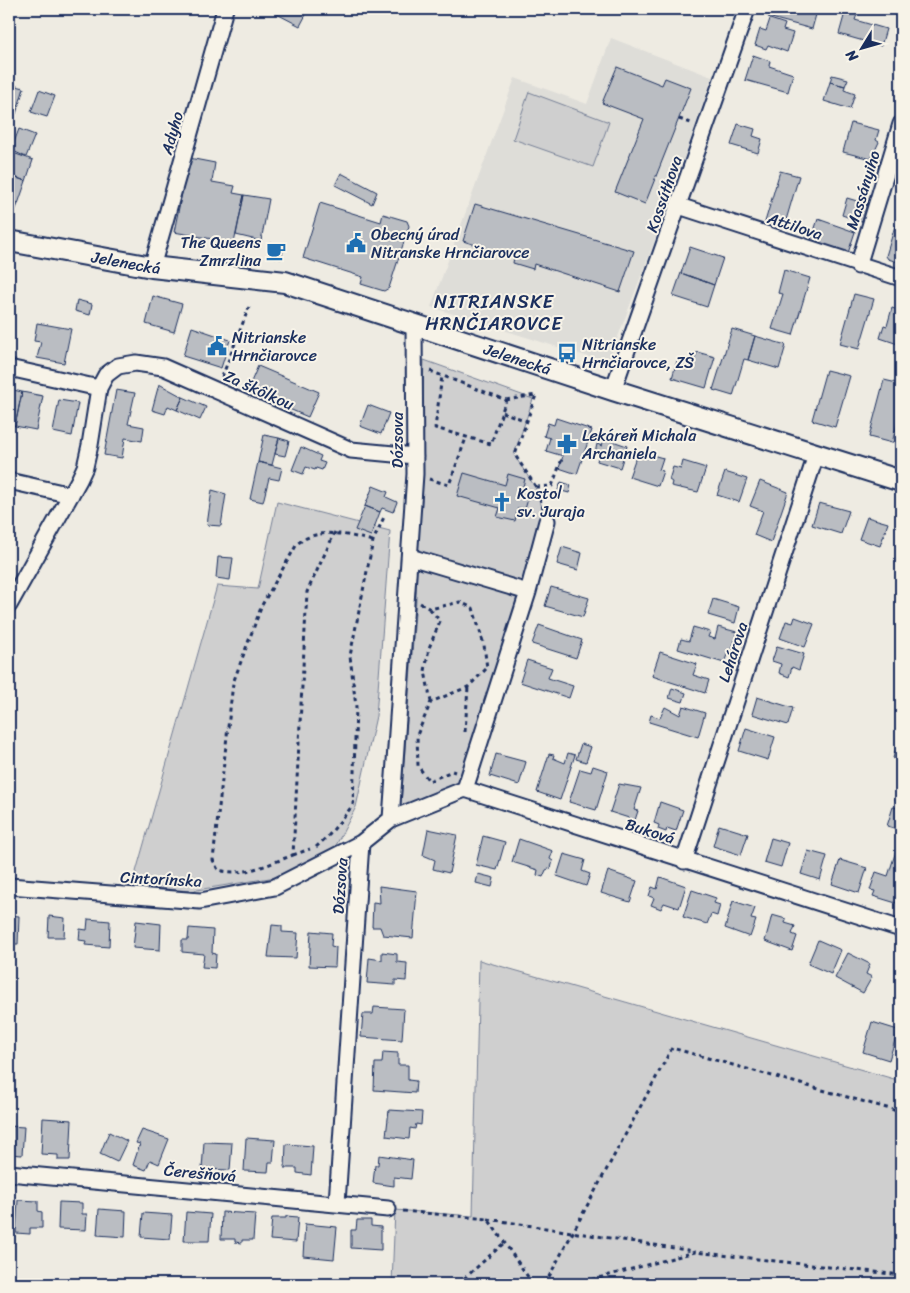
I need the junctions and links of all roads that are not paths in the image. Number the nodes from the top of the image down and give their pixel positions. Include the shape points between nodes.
1 (225, 9) edge
2 (747, 9) edge
3 (901, 124) edge
4 (679, 206) junction
5 (9, 241) edge
6 (858, 266) junction
7 (152, 267) junction
8 (901, 278) edge
9 (414, 325) junction
10 (9, 368) edge
11 (99, 388) junction
12 (613, 390) junction
13 (816, 455) junction
14 (415, 456) junction
15 (9, 481) edge
16 (901, 481) edge
17 (71, 495) junction
18 (547, 521) road end
19 (410, 556) junction
20 (528, 592) junction
21 (9, 605) edge
22 (467, 784) junction
23 (391, 820) junction
24 (361, 843) junction
25 (684, 861) junction
26 (9, 886) edge
27 (901, 929) edge
28 (9, 1173) edge
29 (337, 1203) junction
30 (388, 1209) road end

1 - 7 street, Adyho
2 - 4 street, Kossúthova
3 - 6 street, Massányiho
4 - 6 street, Attilova
4 - 12 street, Kossúthova
5 - 7 street, Jelenecká
6 - 8 street, Attilova
7 - 9 street, Jelenecká via 286,282
9 - 12 street, Jelenecká
9 - 14 street, Dózsova
10 - 11 street
11 - 14 street, Za škôlkou via 106,375 118,366 136,363 163,367 351,450
11 - 17 street, Za škôlkou via 85,467
12 - 13 street, Jelenecká
13 - 16 street, Jelenecká
13 - 25 street, Lehárova
14 - 19 street, Dózsova
15 - 17 street
17 - 21 street, Za škôlkou
18 - 20 street
19 - 20 street
19 - 23 street, Dózsova
20 - 22 street
22 - 23 street
22 - 25 street, Buková
23 - 24 street, Dózsova
24 - 26 street, Cintorínska via 275,887 200,901
24 - 29 street, Dózsova
25 - 27 street, Buková
28 - 29 street, Čerešňová
29 - 30 street, Čerešňová

